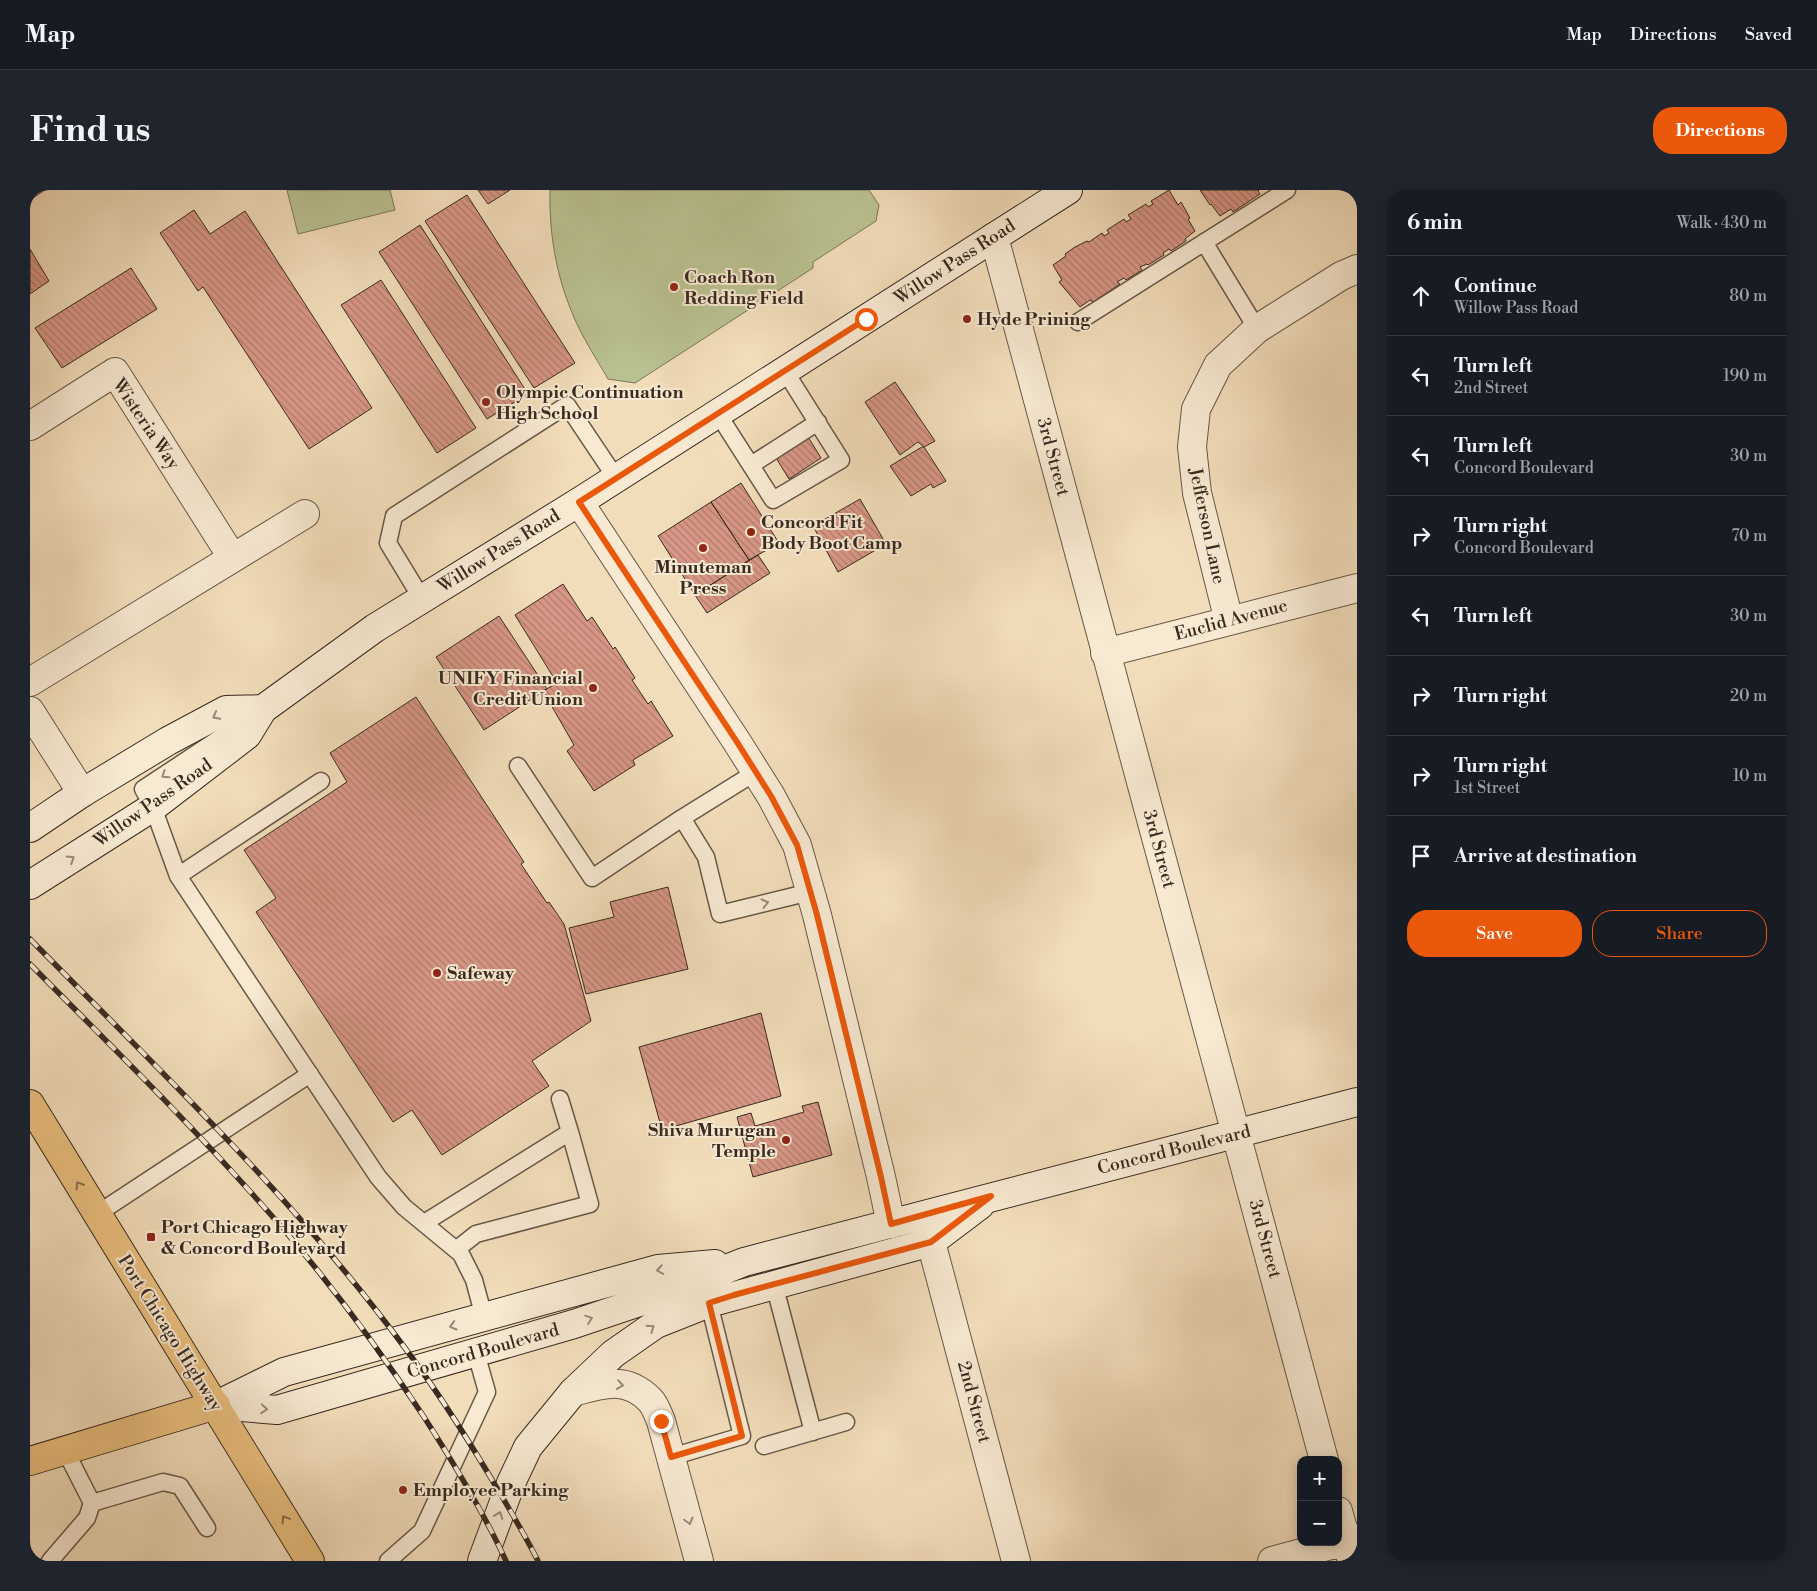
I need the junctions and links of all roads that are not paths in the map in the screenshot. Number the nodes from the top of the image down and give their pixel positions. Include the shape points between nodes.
1 (1068, 190) edge
2 (1287, 190) edge
3 (994, 237) junction
4 (1204, 242) junction
5 (1357, 269) edge
6 (1078, 322) dead end
7 (1257, 329) junction
8 (785, 370) junction
9 (718, 414) junction
10 (818, 422) junction
11 (30, 426) edge
12 (750, 465) junction
13 (616, 478) junction
14 (579, 502) junction
15 (305, 514) dead end
16 (232, 557) junction
17 (1357, 588) edge
18 (422, 599) junction
19 (1229, 621) junction
20 (1105, 653) junction
21 (30, 682) edge
22 (263, 709) junction
23 (30, 711) edge
24 (518, 766) dead end
25 (756, 772) junction
26 (321, 781) dead end
27 (82, 793) junction
28 (152, 807) junction
29 (682, 818) junction
30 (30, 828) edge
31 (178, 876) junction
32 (30, 885) edge
33 (810, 892) junction
34 (310, 1074) junction
35 (560, 1099) dead end
36 (1357, 1102) edge
37 (30, 1104) edge
38 (570, 1132) junction
39 (1236, 1134) junction
40 (991, 1196) junction
41 (97, 1214) junction
42 (424, 1223) junction
43 (891, 1224) junction
44 (931, 1242) junction
45 (457, 1248) junction
46 (744, 1262) junction
47 (774, 1284) junction
48 (709, 1303) junction
49 (484, 1317) junction
50 (476, 1352) junction
51 (573, 1392) junction
52 (216, 1405) junction
53 (846, 1422) dead end
54 (813, 1432) junction
55 (764, 1446) dead end
56 (65, 1450) junction
57 (1323, 1456) edge
58 (671, 1457) junction
59 (30, 1461) edge
60 (92, 1503) junction
61 (1342, 1521) edge
62 (207, 1528) dead end
63 (1352, 1547) edge
64 (50, 1561) edge
65 (310, 1561) edge
66 (388, 1561) edge
67 (482, 1561) edge
68 (700, 1561) edge
69 (1016, 1561) edge
70 (1272, 1561) edge

1 - 3 street, Willow Pass Road
2 - 4 lane
3 - 8 street, Willow Pass Road
3 - 20 street, 3rd Street
4 - 6 lane
4 - 7 lane
5 - 7 street, Jefferson Lane
7 - 19 street, Jefferson Lane via 1218,365 1196,409 1192,447 1197,493
8 - 9 street, Willow Pass Road
8 - 10 lane
9 - 12 lane
9 - 13 street, Willow Pass Road
10 - 12 lane
10 - 12 lane via 841,460 773,500
11 - 16 street, Wisteria Way via 115,372
13 - 14 street, Willow Pass Road
13 - 18 lane via 567,405 394,516 388,543
14 - 18 street, Willow Pass Road
14 - 25 street
15 - 16 street
16 - 21 street
17 - 19 street, Euclid Avenue
18 - 22 street, Willow Pass Road via 375,628
19 - 20 street, Euclid Avenue
20 - 39 street, 3rd Street
22 -> 27 street via 226,710
22 - 28 street, Willow Pass Road via 247,735
23 - 27 street
24 - 29 lane via 592,878
25 - 29 lane
25 - 33 street via 797,845
26 - 31 lane
27 - 30 street
28 - 31 lane
32 -> 28 street, Willow Pass Road
29 -> 33 lane via 706,857 720,914
31 - 34 lane
33 - 43 street
34 - 41 lane
34 - 42 lane via 378,1177 404,1207
35 - 38 lane
36 - 39 street, Concord Boulevard
41 -> 37 main road, Port Chicago Highway
38 - 42 lane
38 - 45 lane via 590,1204 476,1234
39 - 40 street, Concord Boulevard
39 - 57 street, 3rd Street
40 - 43 street, Concord Boulevard
40 - 44 street, Concord Boulevard
41 - 52 main road, Port Chicago Highway
42 - 45 lane
43 - 46 street, Concord Boulevard
44 - 47 street, Concord Boulevard
44 - 69 street, 2nd Street
45 - 49 lane via 474,1280
46 -> 49 street, Concord Boulevard via 658,1269
50 -> 46 street, Concord Boulevard via 574,1324
47 - 48 street, Concord Boulevard
47 - 54 lane
51 -> 48 street, Concord Boulevard via 612,1354 656,1324
48 - 58 lane via 742,1436
49 -> 52 street, Concord Boulevard via 284,1372
52 -> 50 street, Concord Boulevard via 278,1410
50 - 66 lane via 487,1392 422,1531
51 -> 58 street via 608,1383 632,1386 651,1401 661,1421
67 -> 51 street, Concord Boulevard via 528,1447
52 - 56 main road, Concord Boulevard
65 -> 52 main road, Port Chicago Highway
53 - 54 lane
54 - 55 lane
56 - 59 main road, Concord Boulevard
56 - 60 lane
58 -> 68 street
60 - 62 lane via 163,1482 180,1486
60 - 64 lane via 87,1518
61 - 63 street
63 - 70 street

